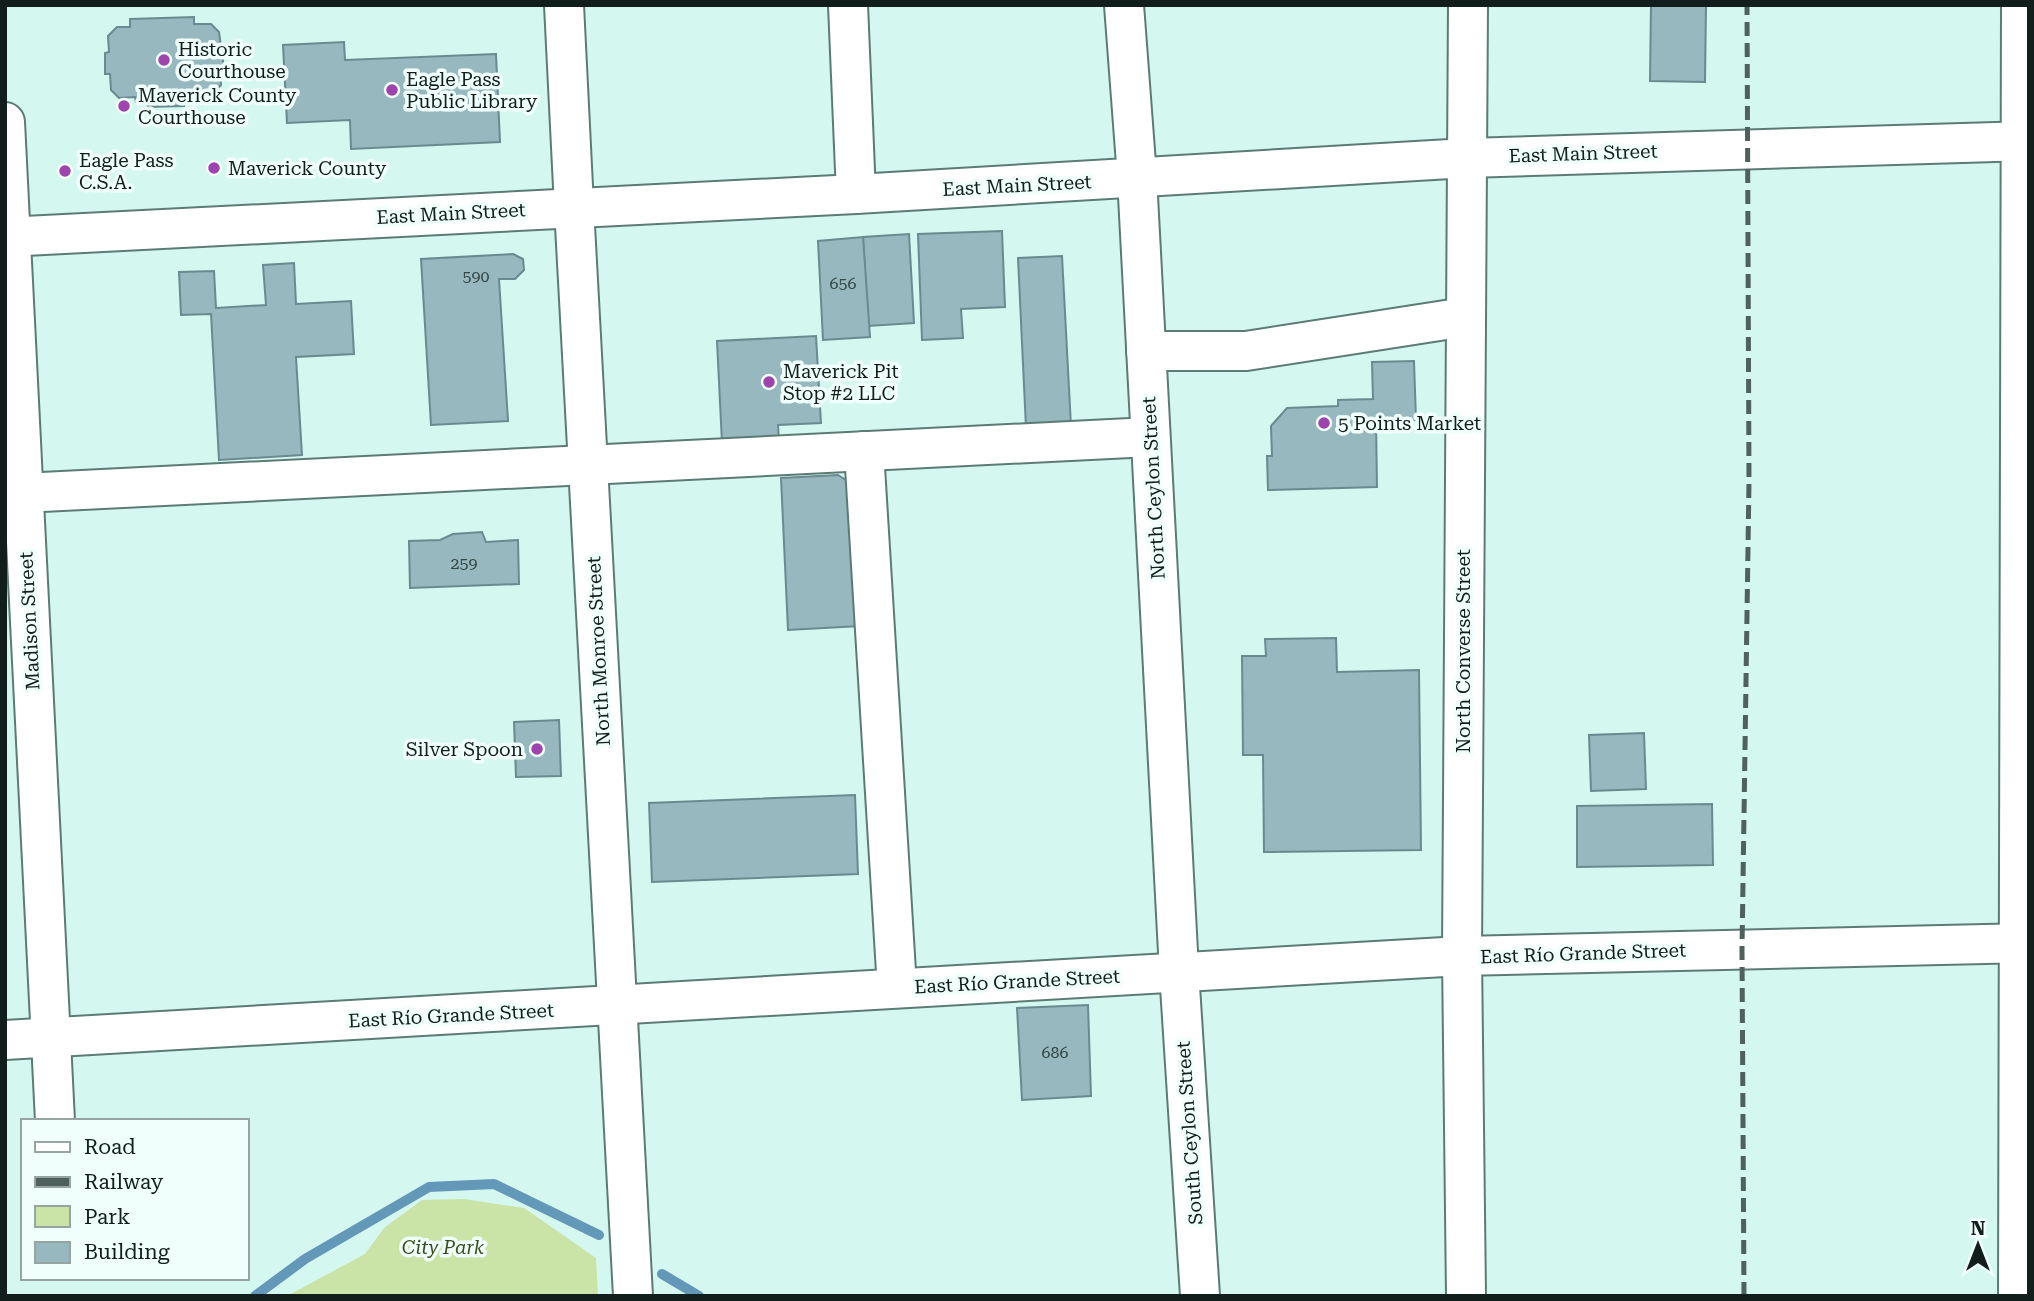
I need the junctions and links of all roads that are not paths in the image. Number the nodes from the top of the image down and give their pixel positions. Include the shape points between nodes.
1 (564, 5) edge
2 (848, 5) edge
3 (1124, 5) edge
4 (1468, 5) edge
5 (2021, 5) edge
6 (5, 122) edge
7 (2024, 141) edge
8 (1467, 158) junction
9 (1137, 177) junction
10 (856, 194) junction
11 (573, 207) junction
12 (9, 237) edge
13 (1465, 317) junction
14 (1146, 351) junction
15 (1150, 437) junction
16 (864, 451) junction
17 (588, 465) junction
18 (22, 494) junction
19 (2024, 943) edge
20 (1462, 956) junction
21 (1179, 971) junction
22 (897, 988) junction
23 (616, 1005) junction
24 (52, 1038) junction
25 (5, 1041) edge
26 (55, 1119) edge
27 (632, 1296) edge
28 (1200, 1296) edge
29 (1466, 1296) edge
30 (2018, 1296) edge

1 - 11 street, North Monroe Street
2 - 10 street
3 - 9 street, North Ceylon Street
4 - 8 street, North Converse Street
5 - 7 street
6 - 12 street, Madison Street
7 - 8 street, East Main Street
7 - 19 street
8 - 9 street, East Main Street
8 - 13 street, North Converse Street
9 - 10 street, East Main Street
9 - 14 street, North Ceylon Street
10 - 11 street, East Main Street
11 - 12 street, East Main Street
11 - 17 street, North Monroe Street
12 - 18 street, Madison Street
13 - 14 street via 1246,351
13 - 20 street, North Converse Street
14 - 15 street, North Ceylon Street
15 - 16 street
15 - 21 street, North Ceylon Street
16 - 17 street
16 - 22 street
17 - 18 street
17 - 23 street, North Monroe Street
18 - 24 street, Madison Street
19 - 20 street, East Río Grande Street
19 - 30 street
20 - 21 street, East Río Grande Street
20 - 29 street, North Converse Street
21 - 22 street, East Río Grande Street
21 - 28 street, South Ceylon Street
22 - 23 street, East Río Grande Street
23 - 24 street, East Río Grande Street
23 - 27 street, North Monroe Street
24 - 25 street, East Río Grande Street
24 - 26 street, Madison Street

